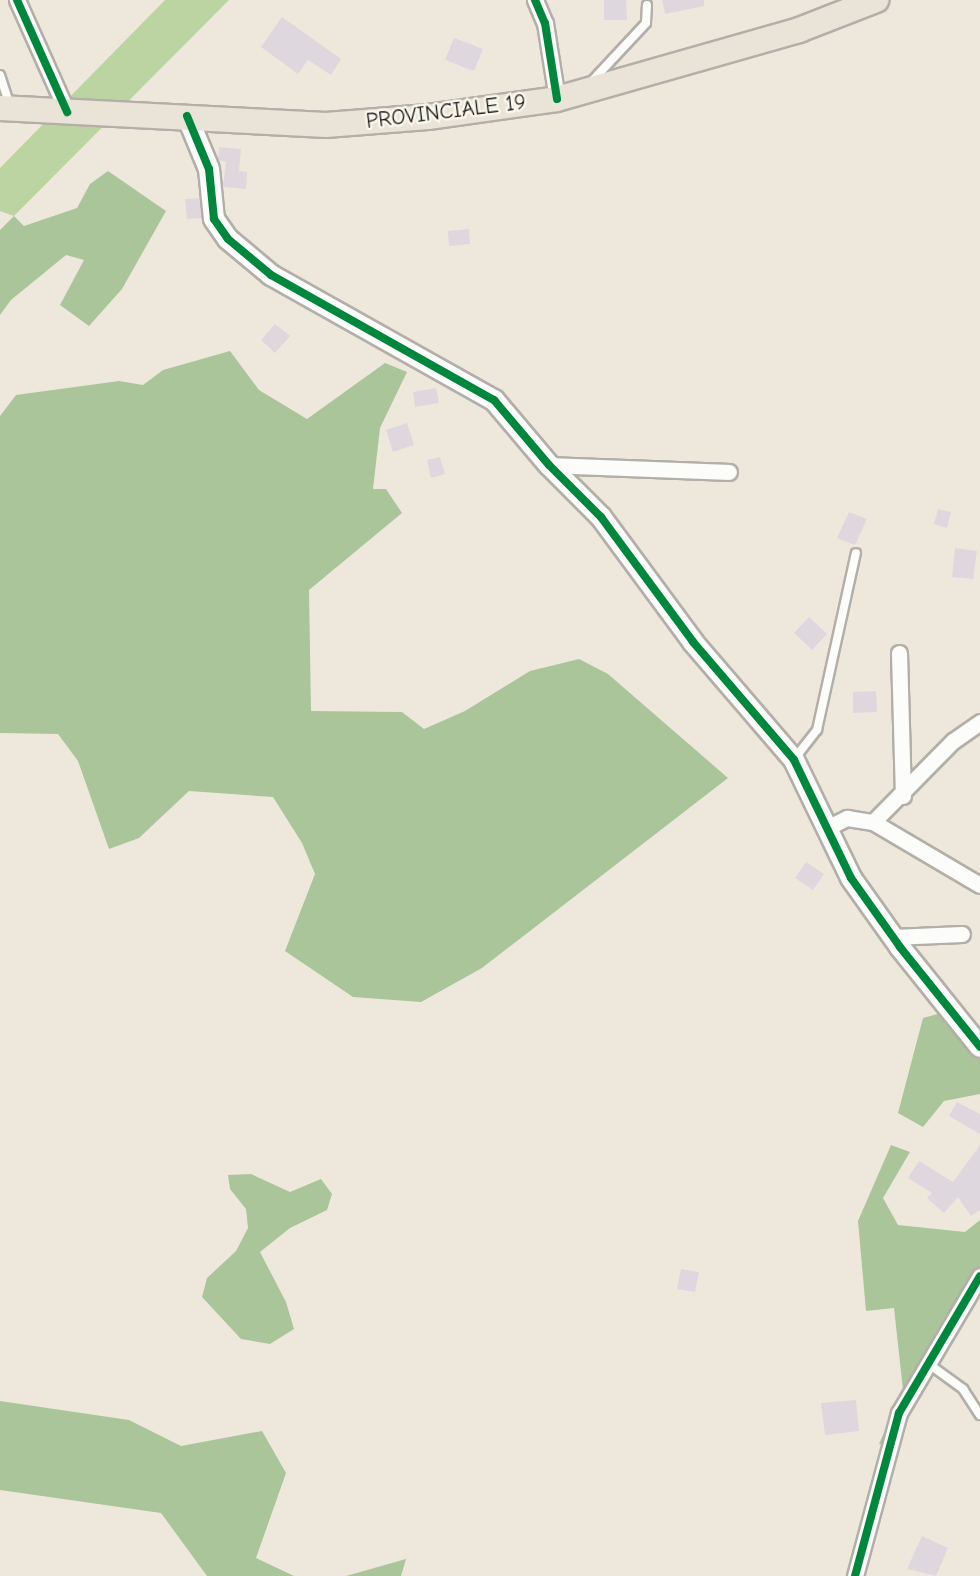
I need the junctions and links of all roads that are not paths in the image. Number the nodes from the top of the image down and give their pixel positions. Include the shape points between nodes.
1 (17, 0) edge
2 (535, 0) edge
3 (876, 0) edge
4 (647, 5) dead end
5 (0, 75) edge
6 (557, 99) junction
7 (6, 108) edge
8 (67, 112) junction
9 (187, 116) junction
10 (549, 465) junction
11 (729, 472) dead end
12 (856, 553) dead end
13 (899, 653) dead end
14 (980, 722) edge
15 (794, 760) junction
16 (903, 796) junction
17 (873, 822) junction
18 (825, 829) junction
19 (980, 885) edge
20 (962, 934) dead end
21 (892, 936) junction
22 (980, 1047) edge
23 (980, 1276) edge
24 (926, 1362) junction
25 (980, 1415) edge
26 (855, 1576) edge

1 - 8 street
2 - 6 street via 545,23
3 - 6 main road, PROVINCIALE 19 via 799,30
4 - 6 lane via 646,24 585,89
5 - 7 lane
6 - 9 main road, PROVINCIALE 19 via 428,117 326,125
7 - 8 main road, PROVINCIALE 19
8 - 9 main road, PROVINCIALE 19
9 - 10 street via 209,169 214,219 228,239 271,275 494,400
10 - 11 street
10 - 15 street via 601,517 693,642
12 - 15 lane via 817,730
13 - 16 street
14 - 16 street via 953,741
15 - 18 street
16 - 17 street
17 - 18 street via 847,818
17 - 19 street
18 - 21 street via 851,878
20 - 21 street
21 - 22 street
23 - 24 street
24 - 25 lane via 963,1389
24 - 26 street via 899,1413

